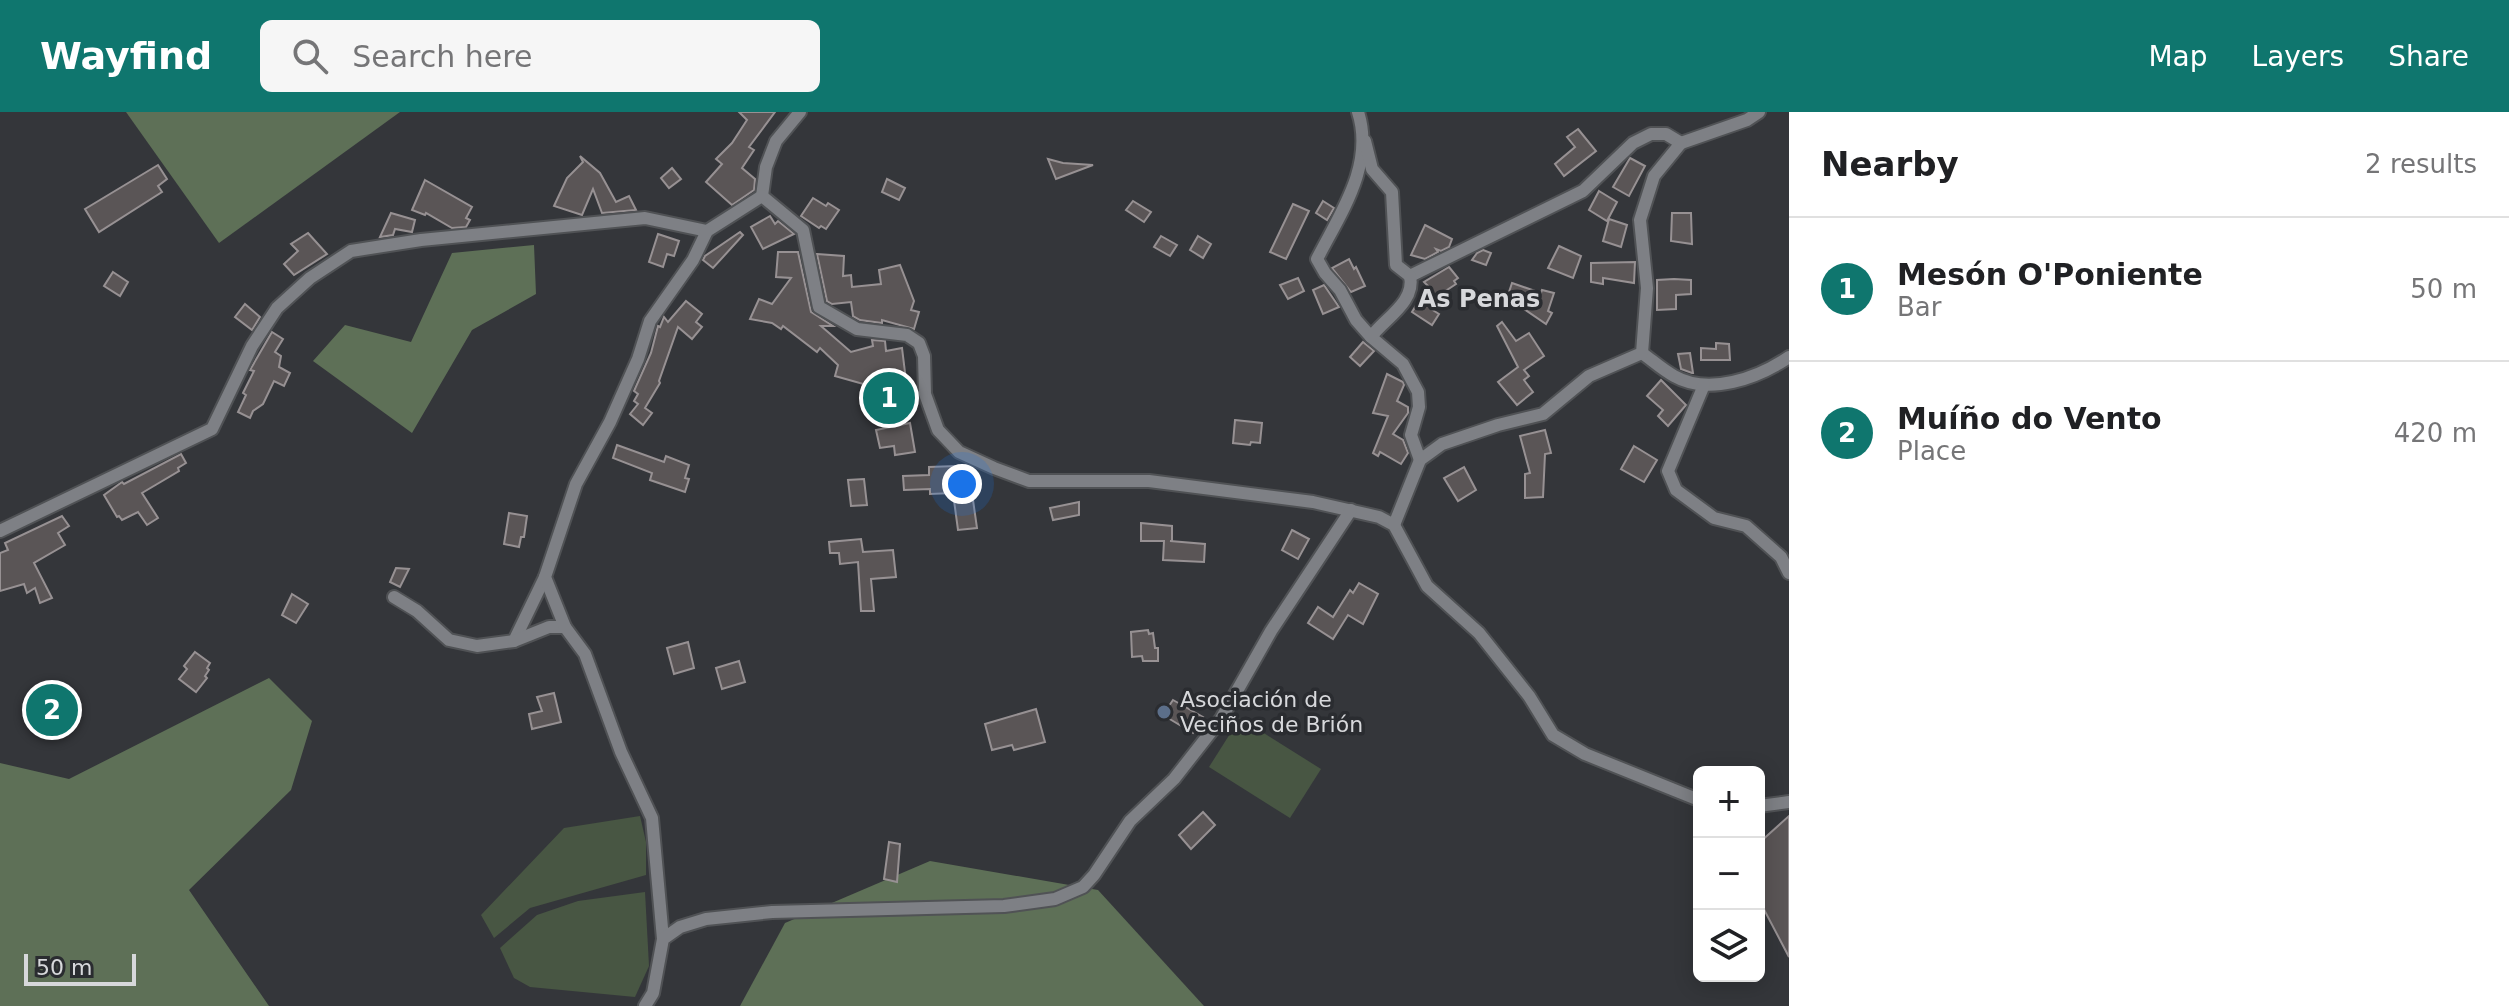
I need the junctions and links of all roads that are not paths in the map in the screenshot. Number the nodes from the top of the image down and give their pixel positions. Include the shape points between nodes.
1 (800, 112) edge
2 (1358, 112) edge
3 (1759, 112) edge
4 (1362, 134) junction
5 (1681, 143) junction
6 (762, 196) junction
7 (707, 231) junction
8 (1410, 276) junction
9 (1371, 337) junction
10 (1642, 353) junction
11 (1789, 357) edge
12 (1704, 385) junction
13 (1420, 460) junction
14 (1351, 510) junction
15 (1394, 525) junction
16 (0, 531) edge
17 (1789, 573) edge
18 (545, 577) junction
19 (394, 597) dead end
20 (565, 627) junction
21 (514, 641) junction
22 (1693, 798) edge
23 (1789, 802) edge
24 (1765, 805) edge
25 (663, 939) junction
26 (645, 1006) edge

1 - 6 street via 776,141
2 - 4 street
3 - 5 street
4 - 8 street via 1372,169 1392,192 1396,265
4 - 9 street via 1359,174 1317,259
5 - 8 street via 1666,134 1651,134 1633,143 1583,191
5 - 10 street via 1654,176 1640,220 1647,288
6 - 7 street
6 - 14 street via 803,230 819,307 857,329 907,335 919,343 925,394 938,430 959,452 1029,481 1149,481
7 - 16 street via 645,218 351,251 277,308 252,346 212,429
7 - 18 street via 650,321 610,422 576,484
8 - 9 street via 1402,306
9 - 13 street via 1403,364 1418,392 1411,435
10 - 12 street via 1676,377
10 - 13 street via 1589,376 1543,414 1442,444
11 - 12 street via 1740,380
12 - 17 street via 1668,471 1676,490 1714,518 1746,526 1781,557
13 - 15 street
14 - 15 street
14 - 25 street via 1271,631 1221,719 1174,779 1130,821 1083,887 1055,899 1004,906 772,912 706,919
15 - 22 street via 1427,586 1479,633 1553,735 1585,754
18 - 20 street
18 - 21 street
19 - 21 street via 449,640 477,646
20 - 21 street via 549,627
20 - 25 street via 585,654 652,818
23 - 24 street
25 - 26 street via 653,993

